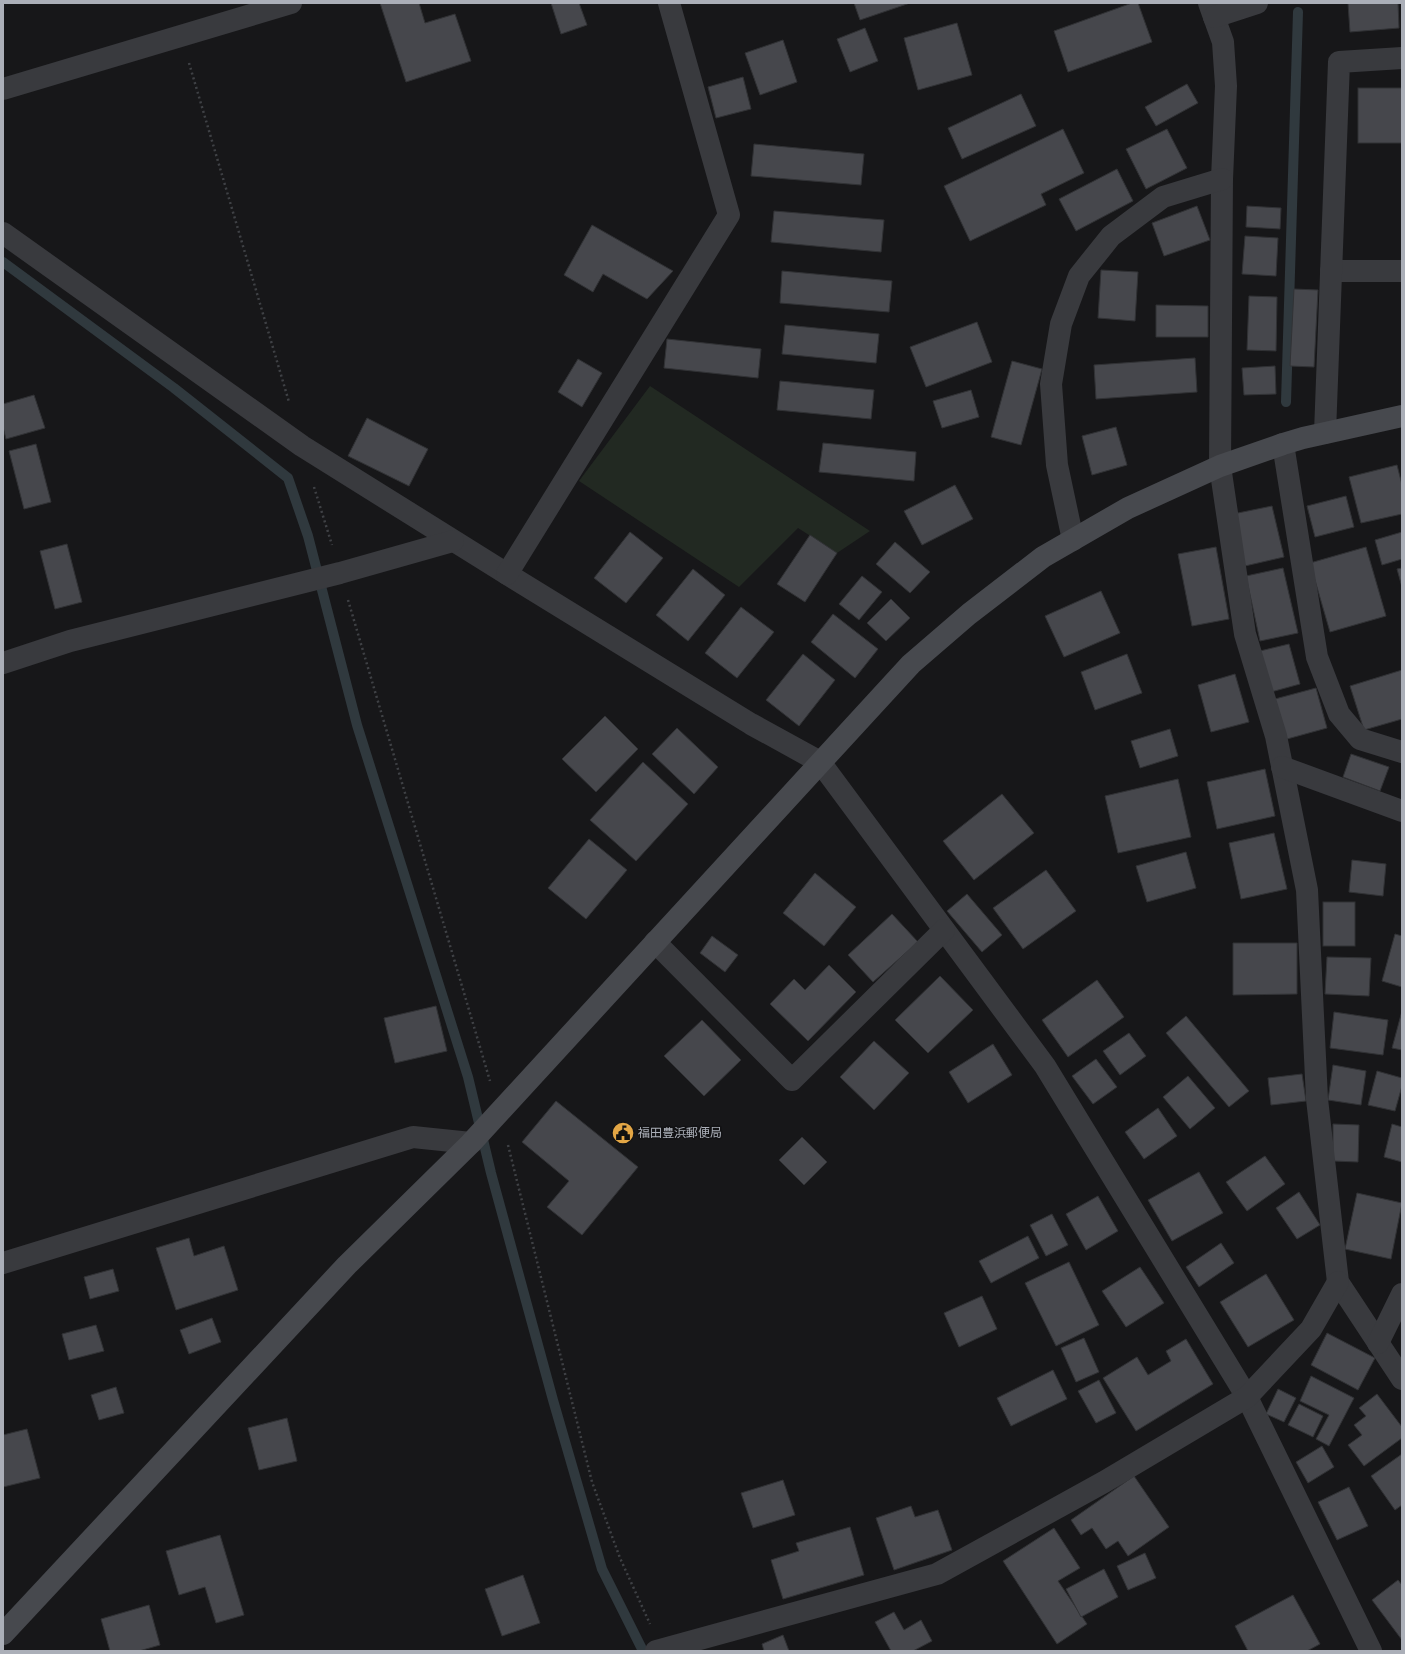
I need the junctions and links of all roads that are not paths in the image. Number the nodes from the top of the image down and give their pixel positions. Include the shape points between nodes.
1 (291, 3) edge
2 (669, 3) edge
3 (1257, 3) edge
4 (1211, 10) edge
5 (1402, 58) edge
6 (3, 89) edge
7 (1222, 179) junction
8 (3, 233) edge
9 (1331, 270) junction
10 (1402, 271) edge
11 (1402, 416) edge
12 (1325, 433) junction
13 (1283, 444) junction
14 (1220, 466) junction
15 (1073, 540) junction
16 (453, 541) junction
17 (507, 574) junction
18 (3, 663) edge
19 (1397, 747) edge
20 (820, 762) junction
21 (1282, 767) junction
22 (1402, 811) edge
23 (944, 930) junction
24 (655, 942) junction
25 (471, 1143) junction
26 (3, 1263) edge
27 (1338, 1282) junction
28 (1402, 1294) edge
29 (1378, 1343) junction
30 (1402, 1379) edge
31 (1247, 1397) junction
32 (3, 1634) edge
33 (658, 1650) edge
34 (1371, 1651) edge

1 - 6 street
2 - 17 street via 729,215
3 - 4 street
4 - 7 street via 1224,42 1226,86
5 - 9 street via 1339,62
7 - 14 street
7 - 15 street via 1163,198 1111,236 1080,276 1061,324 1051,384 1057,465
8 - 16 street via 302,446
9 - 10 street
9 - 12 street
11 - 12 street
12 - 13 street
13 - 14 street
13 - 19 street via 1317,657 1339,714 1360,739
14 - 15 street via 1128,508
14 - 21 street via 1245,634 1276,736
15 - 20 street via 1043,557 969,614 911,664
16 - 17 street
16 - 18 street via 340,573 70,641
17 - 20 street via 751,724
20 - 23 street
20 - 24 street
21 - 22 street
21 - 27 street via 1307,890 1317,1099
23 - 24 street via 792,1080
23 - 31 street via 1045,1066
24 - 25 street
25 - 26 street via 413,1137
25 - 32 street via 347,1265
27 - 29 street
27 - 31 street via 1311,1329
28 - 29 street
29 - 30 street
31 - 33 street via 1104,1482 937,1574
31 - 34 street

